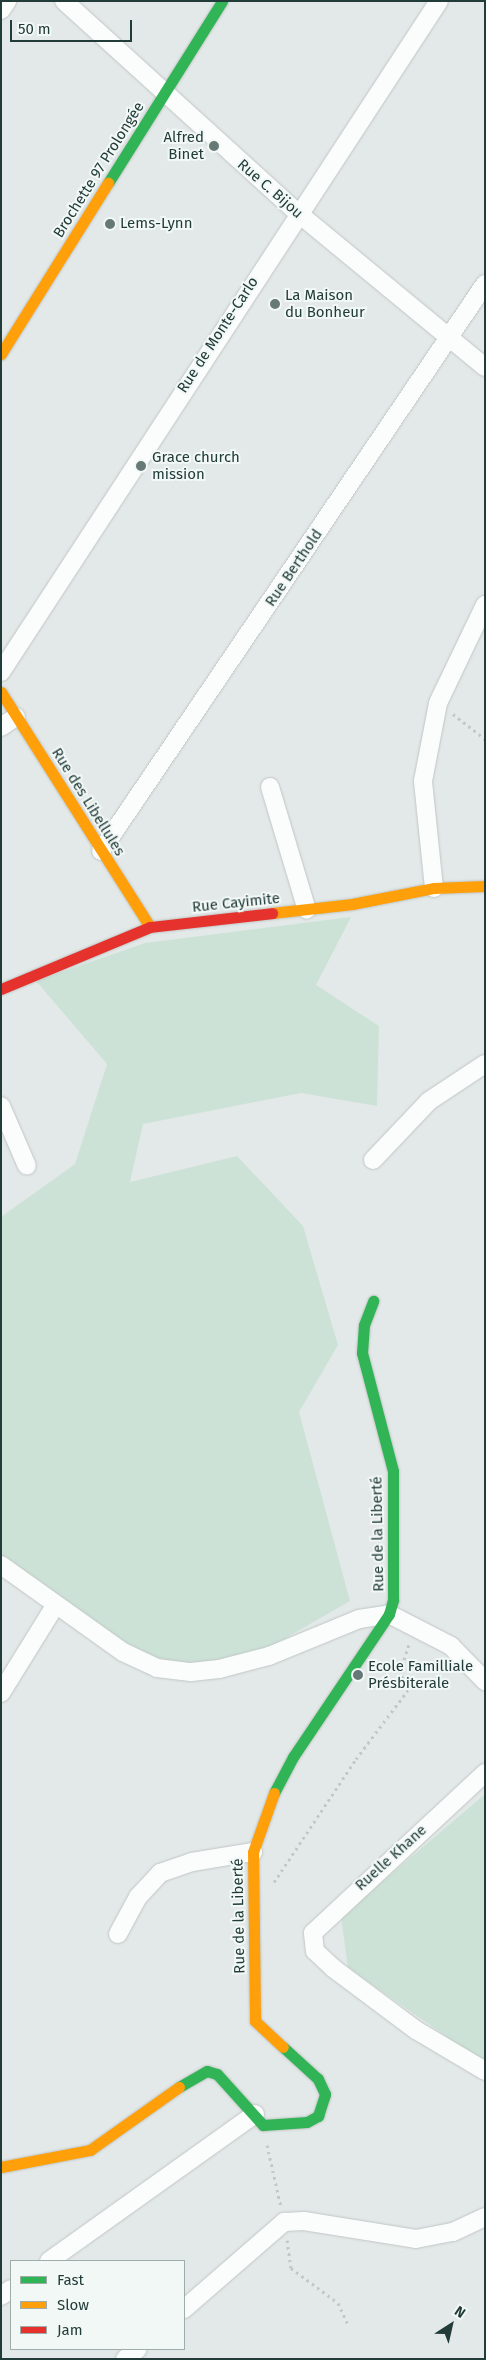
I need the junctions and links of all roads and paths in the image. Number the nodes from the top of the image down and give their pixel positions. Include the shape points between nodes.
1 (7, 1) edge
2 (64, 1) edge
3 (222, 1) edge
4 (439, 1) edge
5 (1, 10) edge
6 (165, 93) junction
7 (298, 213) junction
8 (485, 284) edge
9 (449, 339) junction
10 (1, 354) edge
11 (485, 367) edge
12 (485, 605) edge
13 (1, 672) edge
14 (1, 692) edge
15 (438, 703) junction
16 (16, 717) junction
17 (1, 727) edge
18 (485, 739) edge
19 (270, 787) dead end
20 (101, 851) junction
21 (485, 886) edge
22 (434, 888) junction
23 (307, 910) junction
24 (150, 927) junction
25 (1, 988) edge
26 (485, 1064) edge
27 (1, 1106) edge
28 (373, 1160) dead end
29 (27, 1166) dead end
30 (373, 1301) dead end
31 (1, 1565) edge
32 (55, 1606) junction
33 (389, 1614) junction
34 (416, 1625) junction
35 (485, 1681) edge
36 (1, 1693) edge
37 (485, 1773) edge
38 (253, 1852) junction
39 (272, 1884) dead end
40 (118, 1934) dead end
41 (485, 2072) edge
42 (255, 2114) junction
43 (1, 2167) edge
44 (485, 2217) edge
45 (50, 2260) edge
46 (185, 2308) edge
47 (137, 2350) edge
48 (125, 2359) edge

1 - 5 street
2 - 6 street, Rue C. Bijou
3 - 6 street, Brochette 97 Prolongée
4 - 7 street, Rue de Monte-Carlo
6 - 7 street, Rue C. Bijou
6 - 10 street, Brochette 97 Prolongée
7 - 9 street, Rue C. Bijou
7 - 13 street, Rue de Monte-Carlo
8 - 9 street, Rue Berthold
9 - 11 street, Rue C. Bijou
9 - 20 street, Rue Berthold
12 - 15 street
14 - 16 street, Rue des Libellules
15 - 18 path
15 - 22 street via 423,781
16 - 17 street
16 - 20 street, Rue des Libellules
19 - 23 street
20 - 24 street, Rue des Libellules
21 - 22 street, Rue Cayimite
22 - 23 street, Rue Cayimite
23 - 24 street, Rue Cayimite
24 - 25 street, Rue Cayimite
26 - 28 street via 429,1101
27 - 29 street
30 - 33 street, Rue de la Liberté via 364,1325 362,1353 386,1433 394,1487 395,1589
31 - 32 street
32 - 33 street via 123,1652 157,1668 191,1672 269,1656 359,1619
32 - 36 street
33 - 34 street
33 - 38 street, Rue de la Liberté via 293,1757 271,1798
34 - 35 street via 462,1654
34 - 39 path via 400,1672 408,1690 356,1759
37 - 41 street, Ruelle Khane via 319,1924 313,1933 315,1951 416,2030
38 - 40 street via 192,1862 160,1873 138,1896
38 - 42 street, Rue de la Liberté via 255,2021 318,2078 325,2094 318,2116 307,2122 263,2125
42 - 43 street, Rue de la Liberté via 217,2074 208,2071 199,2073 90,2150
42 - 45 street
44 - 46 street via 453,2232 416,2239 304,2221 284,2222
47 - 48 street

